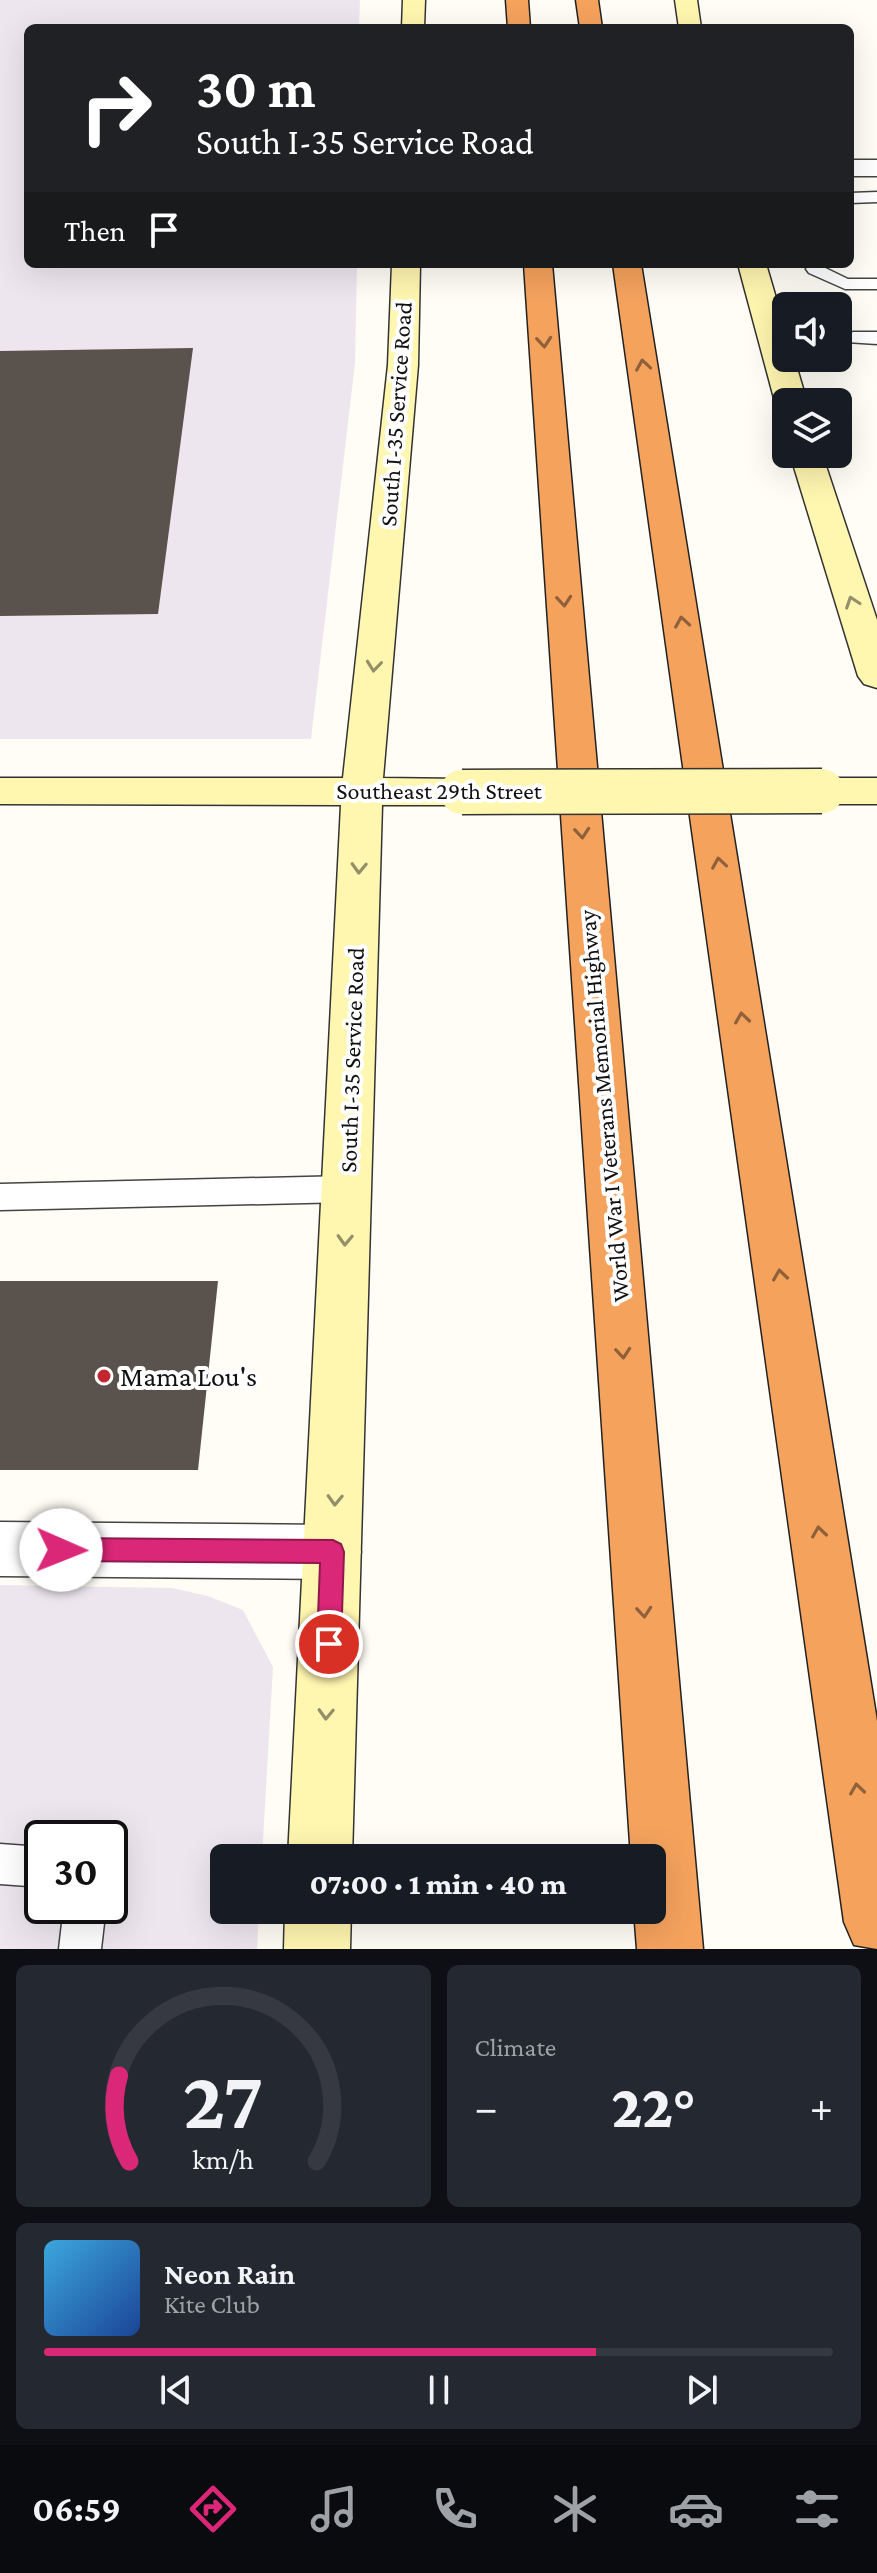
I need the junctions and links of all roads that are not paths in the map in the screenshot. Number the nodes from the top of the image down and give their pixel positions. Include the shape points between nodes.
1 (414, 0) edge
2 (517, 0) edge
3 (587, 0) edge
4 (686, 0) edge
5 (413, 24) edge
6 (519, 24) edge
7 (590, 24) edge
8 (689, 24) edge
9 (854, 168) edge
10 (877, 168) edge
11 (877, 197) edge
12 (854, 198) edge
13 (406, 268) edge
14 (538, 268) edge
15 (628, 268) edge
16 (753, 268) edge
17 (815, 269) dead end
18 (877, 284) edge
19 (853, 338) dead end
20 (877, 338) edge
21 (787, 388) edge
22 (810, 468) edge
23 (877, 676) edge
24 (0, 791) edge
25 (362, 791) junction
26 (877, 791) edge
27 (347, 1189) junction
28 (0, 1197) edge
29 (0, 1549) edge
30 (333, 1552) junction
31 (321, 1844) edge
32 (0, 1864) edge
33 (24, 1866) edge
34 (877, 1922) edge
35 (83, 1924) edge
36 (318, 1924) edge
37 (80, 1949) edge
38 (317, 1949) edge
39 (670, 1949) edge

1 - 5 main road
2 - 6 highway
3 - 7 highway
4 - 8 main road
9 - 10 street
11 - 12 lane
13 -> 25 main road, South I-35 Service Road via 403,365
14 -> 39 highway, World War I Veterans Memorial Highway
34 -> 15 highway
16 - 21 main road
17 - 18 lane via 845,284
19 - 20 lane
23 -> 22 main road
24 - 25 main road, Southeast 29th Street
25 - 26 main road, Southeast 29th Street, bridge
25 -> 27 main road, South I-35 Service Road
27 - 28 lane
27 -> 30 main road, South I-35 Service Road
29 - 30 street
30 -> 31 main road, South I-35 Service Road
32 - 33 lane
35 - 37 lane
36 - 38 main road

